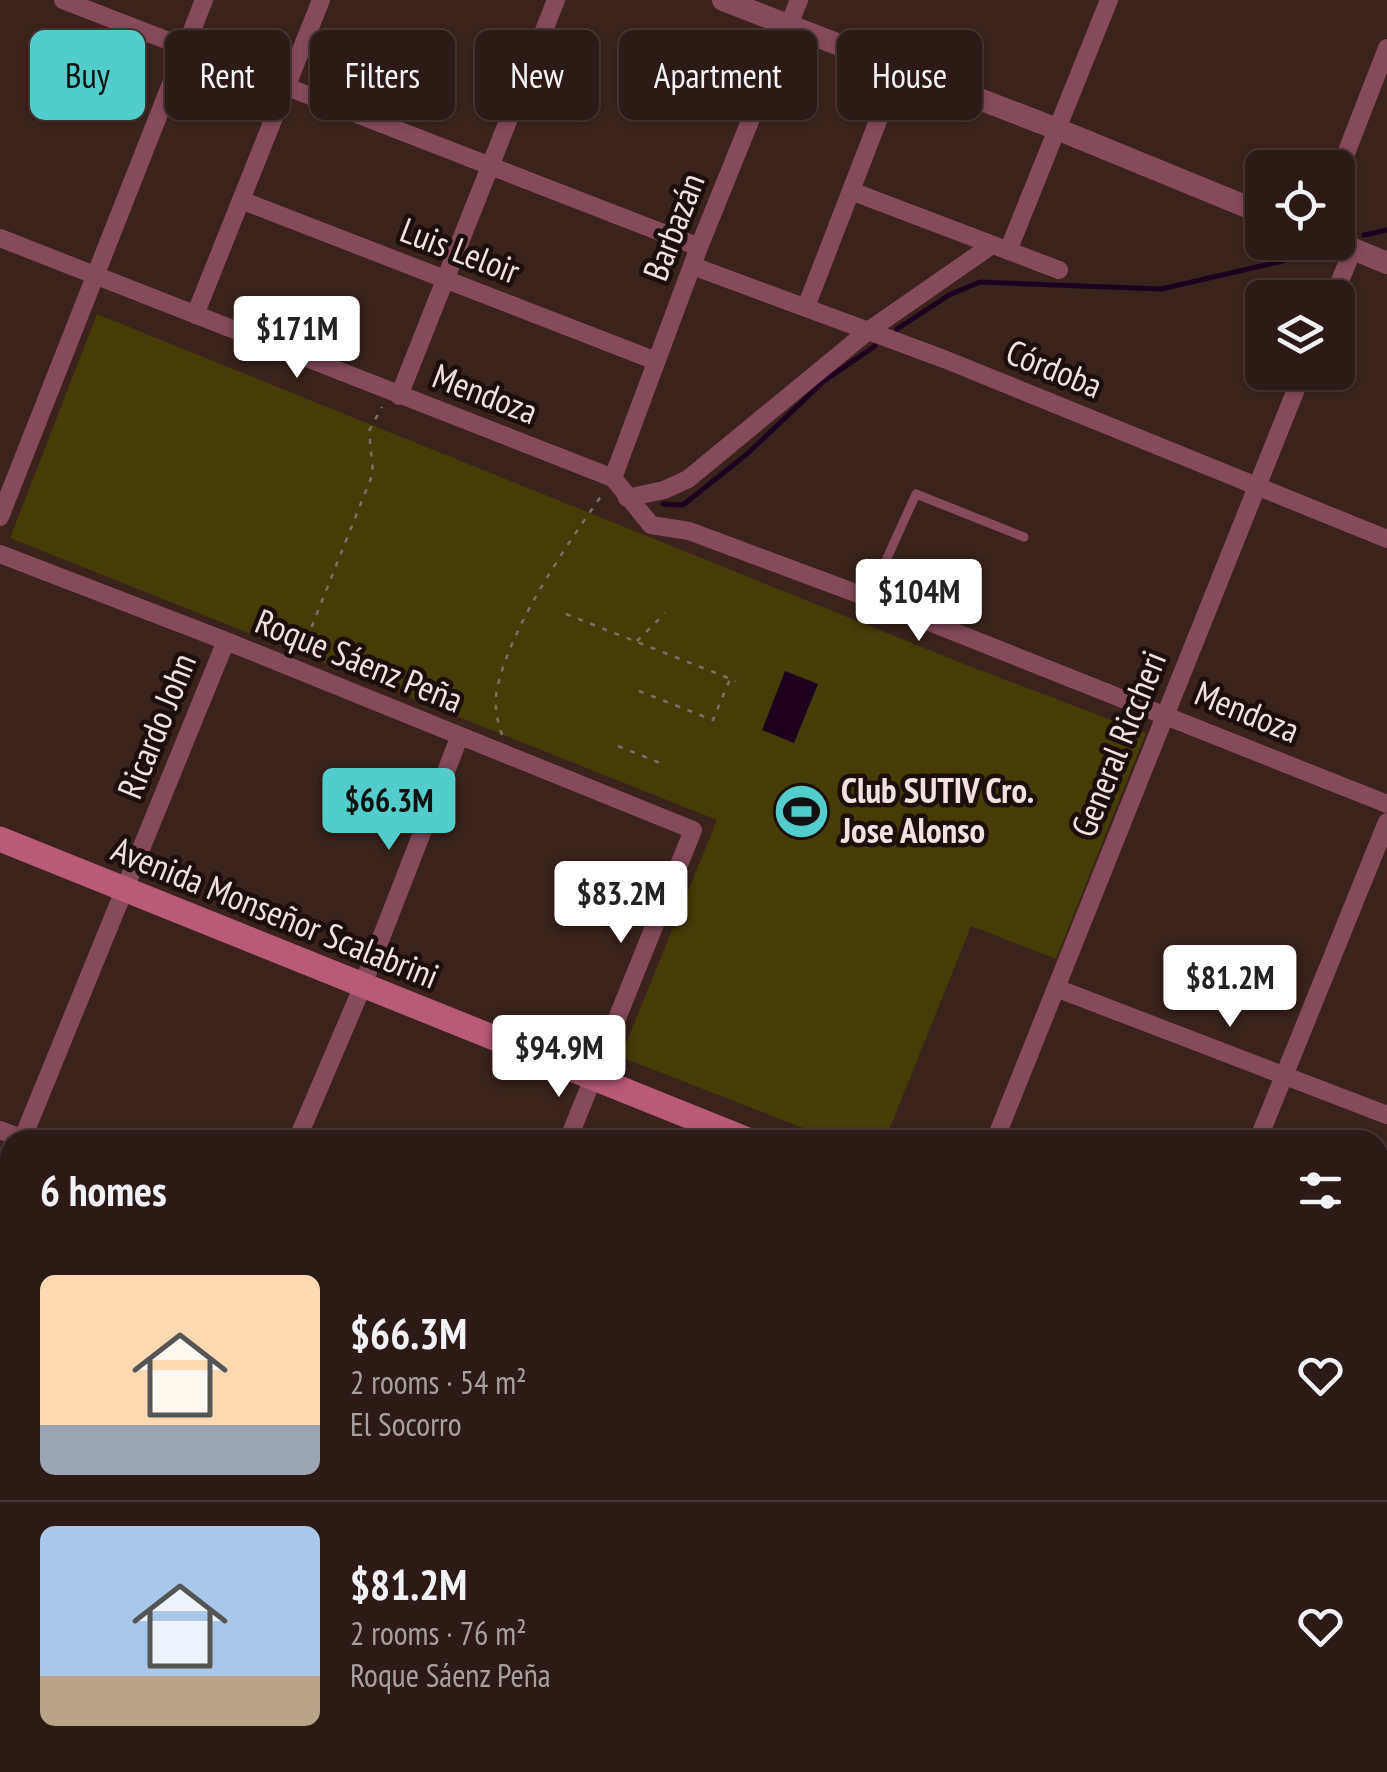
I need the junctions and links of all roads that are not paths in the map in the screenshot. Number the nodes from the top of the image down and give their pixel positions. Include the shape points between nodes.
1 (62, 0) edge
2 (204, 0) edge
3 (321, 0) edge
4 (556, 0) edge
5 (723, 0) edge
6 (799, 0) edge
7 (1110, 0) edge
8 (788, 26) junction
9 (192, 30) edge
10 (165, 41) edge
11 (837, 45) edge
12 (1387, 48) edge
13 (290, 77) edge
14 (290, 89) edge
15 (165, 96) edge
16 (982, 100) edge
17 (273, 120) edge
18 (878, 120) edge
19 (1057, 129) junction
20 (1347, 150) edge
21 (490, 167) junction
22 (851, 191) junction
23 (241, 200) junction
24 (1245, 205) edge
25 (0, 238) edge
26 (1000, 248) junction
27 (1355, 250) edge
28 (696, 256) junction
29 (1387, 262) edge
30 (1060, 270) dead end
31 (94, 276) junction
32 (445, 280) junction
33 (806, 308) junction
34 (195, 315) junction
35 (868, 331) junction
36 (656, 361) junction
37 (1296, 390) edge
38 (394, 394) junction
39 (613, 478) junction
40 (1256, 486) junction
41 (628, 498) junction
42 (0, 517) edge
43 (1024, 537) dead end
44 (1387, 539) edge
45 (0, 554) edge
46 (868, 598) junction
47 (226, 641) junction
48 (1166, 714) junction
49 (460, 738) junction
50 (1387, 804) edge
51 (1387, 822) edge
52 (0, 839) edge
53 (126, 890) junction
54 (362, 986) junction
55 (1056, 988) junction
56 (1284, 1077) junction
57 (593, 1079) junction
58 (1387, 1116) edge
59 (28, 1130) edge
60 (301, 1130) edge
61 (572, 1130) edge
62 (723, 1130) edge
63 (999, 1130) edge
64 (1262, 1130) edge

1 - 10 street, Córdoba
2 - 9 street
3 - 13 street
4 - 21 street
5 - 8 street
6 - 8 street, Barbazán
7 - 19 street
8 - 11 street
8 - 28 street, Barbazán
12 - 20 street
14 - 21 street, Córdoba
15 - 31 street
16 - 19 street
17 - 23 street
18 - 22 street
19 - 24 street
19 - 26 street
21 - 28 street, Córdoba
21 - 32 street
22 - 26 street
22 - 33 street
23 - 32 street, Luis Leloir
23 - 34 street
25 - 31 street, Mendoza
26 - 30 street
26 - 35 street
27 - 29 street
28 - 33 street, Córdoba
28 - 36 street, Barbazán
31 - 34 street, Mendoza
31 - 42 street
32 - 36 street, Luis Leloir
32 - 38 street
33 - 35 street, Córdoba
34 - 38 street, Mendoza
35 - 40 street, Córdoba
35 - 41 street via 688,479
36 - 39 street, Barbazán
37 - 40 street, General Riccheri
38 - 39 street, Mendoza
39 - 41 street, Mendoza
40 - 44 street, Córdoba
40 - 48 street, General Riccheri
41 - 46 street, Mendoza via 651,525 689,530
43 - 46 lane via 916,494
45 - 47 street, Roque Sáenz Peña
46 - 48 street, Mendoza
47 - 49 street, Roque Sáenz Peña
47 - 53 street, Ricardo John
48 - 50 street, Mendoza
48 - 55 street, General Riccheri
49 - 54 street
49 - 57 street, Roque Sáenz Peña via 694,830
51 - 56 street
52 - 53 main road, Avenida Monseñor Scalabrini
53 - 54 main road, Avenida Monseñor Scalabrini
53 - 59 street, Ricardo John
54 - 57 main road, Avenida Monseñor Scalabrini
54 - 60 street
55 - 56 street
55 - 63 street, General Riccheri
56 - 58 street
56 - 64 street
57 - 61 street
57 - 62 main road, Avenida Monseñor Scalabrini

